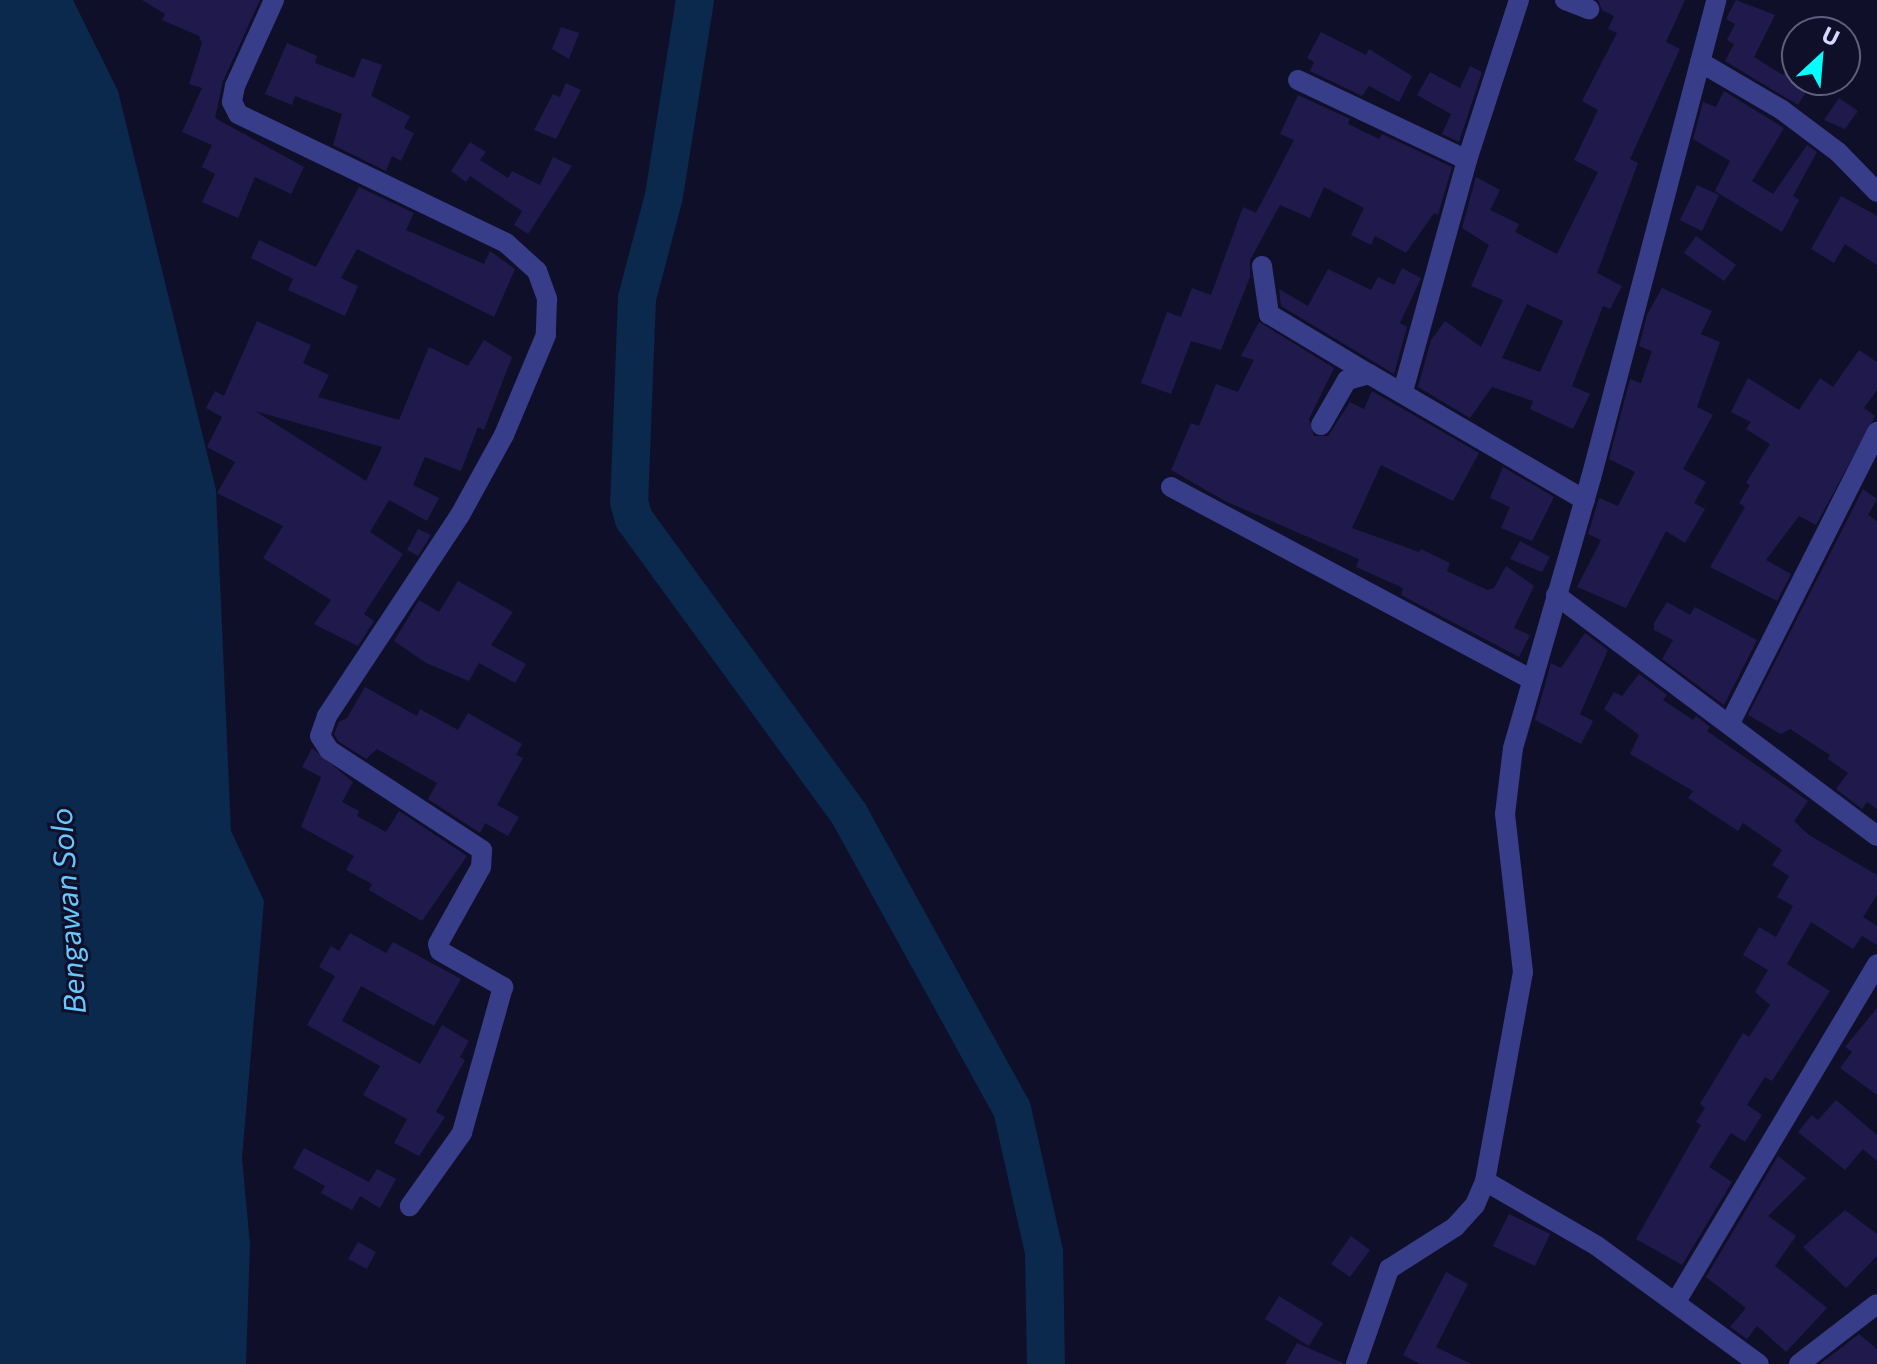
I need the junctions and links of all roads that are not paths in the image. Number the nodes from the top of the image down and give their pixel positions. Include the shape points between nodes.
1 (274, 0) edge
2 (1519, 0) edge
3 (1565, 0) edge
4 (1716, 0) edge
5 (1589, 9) dead end
6 (1700, 62) junction
7 (1298, 80) dead end
8 (1467, 160) junction
9 (1877, 192) edge
10 (1262, 266) dead end
11 (1369, 374) junction
12 (1403, 391) junction
13 (1321, 425) dead end
14 (1877, 432) edge
15 (1872, 455) edge
16 (1171, 487) dead end
17 (1585, 500) junction
18 (1556, 595) junction
19 (1530, 679) junction
20 (1731, 721) junction
21 (1877, 836) edge
22 (1877, 964) edge
23 (1485, 1181) junction
24 (410, 1206) dead end
25 (1677, 1300) junction
26 (1877, 1304) edge
27 (1356, 1364) edge
28 (1759, 1364) edge
29 (1799, 1364) edge

1 - 24 street via 235,86 232,102 238,114 506,243 537,271 547,299 546,335 504,435 460,515 327,716 320,736 329,750 482,850 481,867 438,944 440,951 503,987 462,1133
2 - 8 street
3 - 5 street
4 - 6 street
6 - 9 street via 1782,110 1838,152
6 - 17 street
7 - 8 street
8 - 12 street
10 - 11 street via 1269,314
11 - 12 street
11 - 13 street via 1347,380
12 - 17 street
14 - 15 street
15 - 20 street
16 - 19 street
17 - 18 street
18 - 19 street
18 - 20 street
19 - 23 street via 1513,748 1505,814 1523,972
20 - 21 street
22 - 25 street
23 - 25 street
23 - 27 street via 1475,1205 1455,1227 1389,1269
25 - 28 street
26 - 29 street

